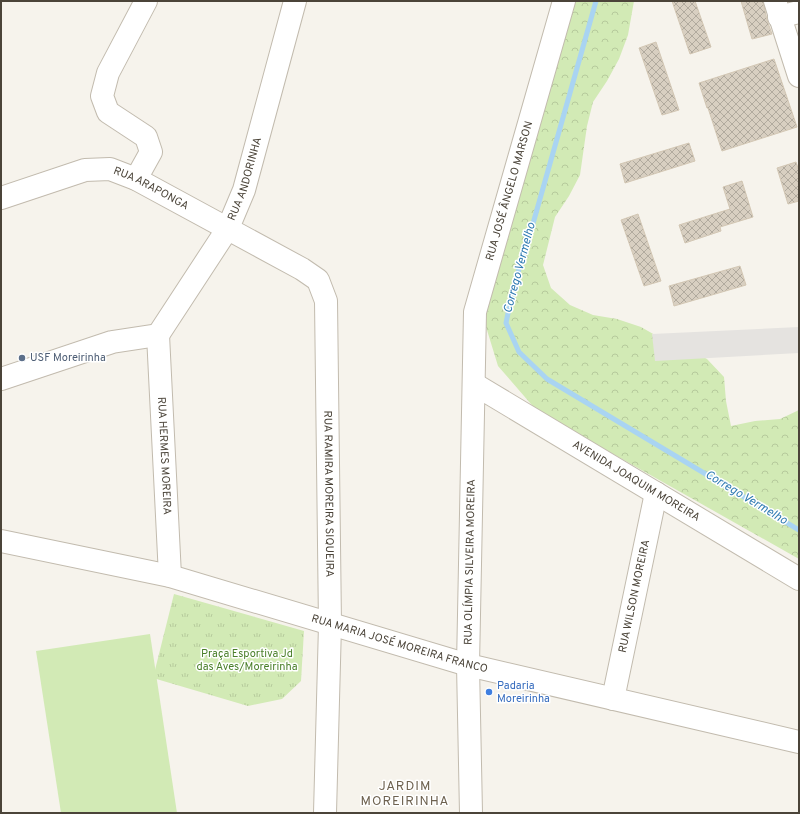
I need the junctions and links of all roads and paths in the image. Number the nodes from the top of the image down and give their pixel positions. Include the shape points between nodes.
1 (146, 1) edge
2 (564, 1) edge
3 (294, 4) edge
4 (784, 10) edge
5 (799, 76) edge
6 (136, 180) junction
7 (1, 198) edge
8 (228, 228) junction
9 (158, 335) junction
10 (1, 379) edge
11 (474, 384) junction
12 (656, 493) junction
13 (1, 541) edge
14 (170, 576) junction
15 (799, 579) edge
16 (330, 625) junction
17 (468, 665) junction
18 (613, 699) junction
19 (799, 742) edge
20 (325, 813) edge
21 (471, 813) edge

1 - 6 street via 108,73 102,96 108,112 146,137 152,152
2 - 11 street, RUA JOSÉ ÂNGELO MARSON via 475,312
3 - 8 street, RUA ANDORINHA via 244,190
4 - 5 street
6 - 7 street, RUA ARAPONGA via 110,169 85,170
6 - 8 street, RUA ARAPONGA
8 - 9 street, RUA ANDORINHA
8 - 16 street, RUA RAMIRA MOREIRA SIQUEIRA via 318,280 326,301
9 - 10 street via 112,342
9 - 14 street, RUA HERMES MOREIRA
11 - 12 street, AVENIDA JOAQUIM MOREIRA
11 - 17 street, RUA OLÍMPIA SILVEIRA MOREIRA
12 - 15 street, AVENIDA JOAQUIM MOREIRA
12 - 18 street, RUA WILSON MOREIRA
13 - 14 street, RUA MARIA JOSÉ MOREIRA FRANCO
14 - 16 street, RUA MARIA JOSÉ MOREIRA FRANCO
16 - 17 street, RUA MARIA JOSÉ MOREIRA FRANCO
16 - 20 street, RUA RAMIRA MOREIRA SIQUEIRA
17 - 18 street, RUA MARIA JOSÉ MOREIRA FRANCO
17 - 21 street, RUA OLÍMPIA SILVEIRA MOREIRA
18 - 19 street, RUA MARIA JOSÉ MOREIRA FRANCO

